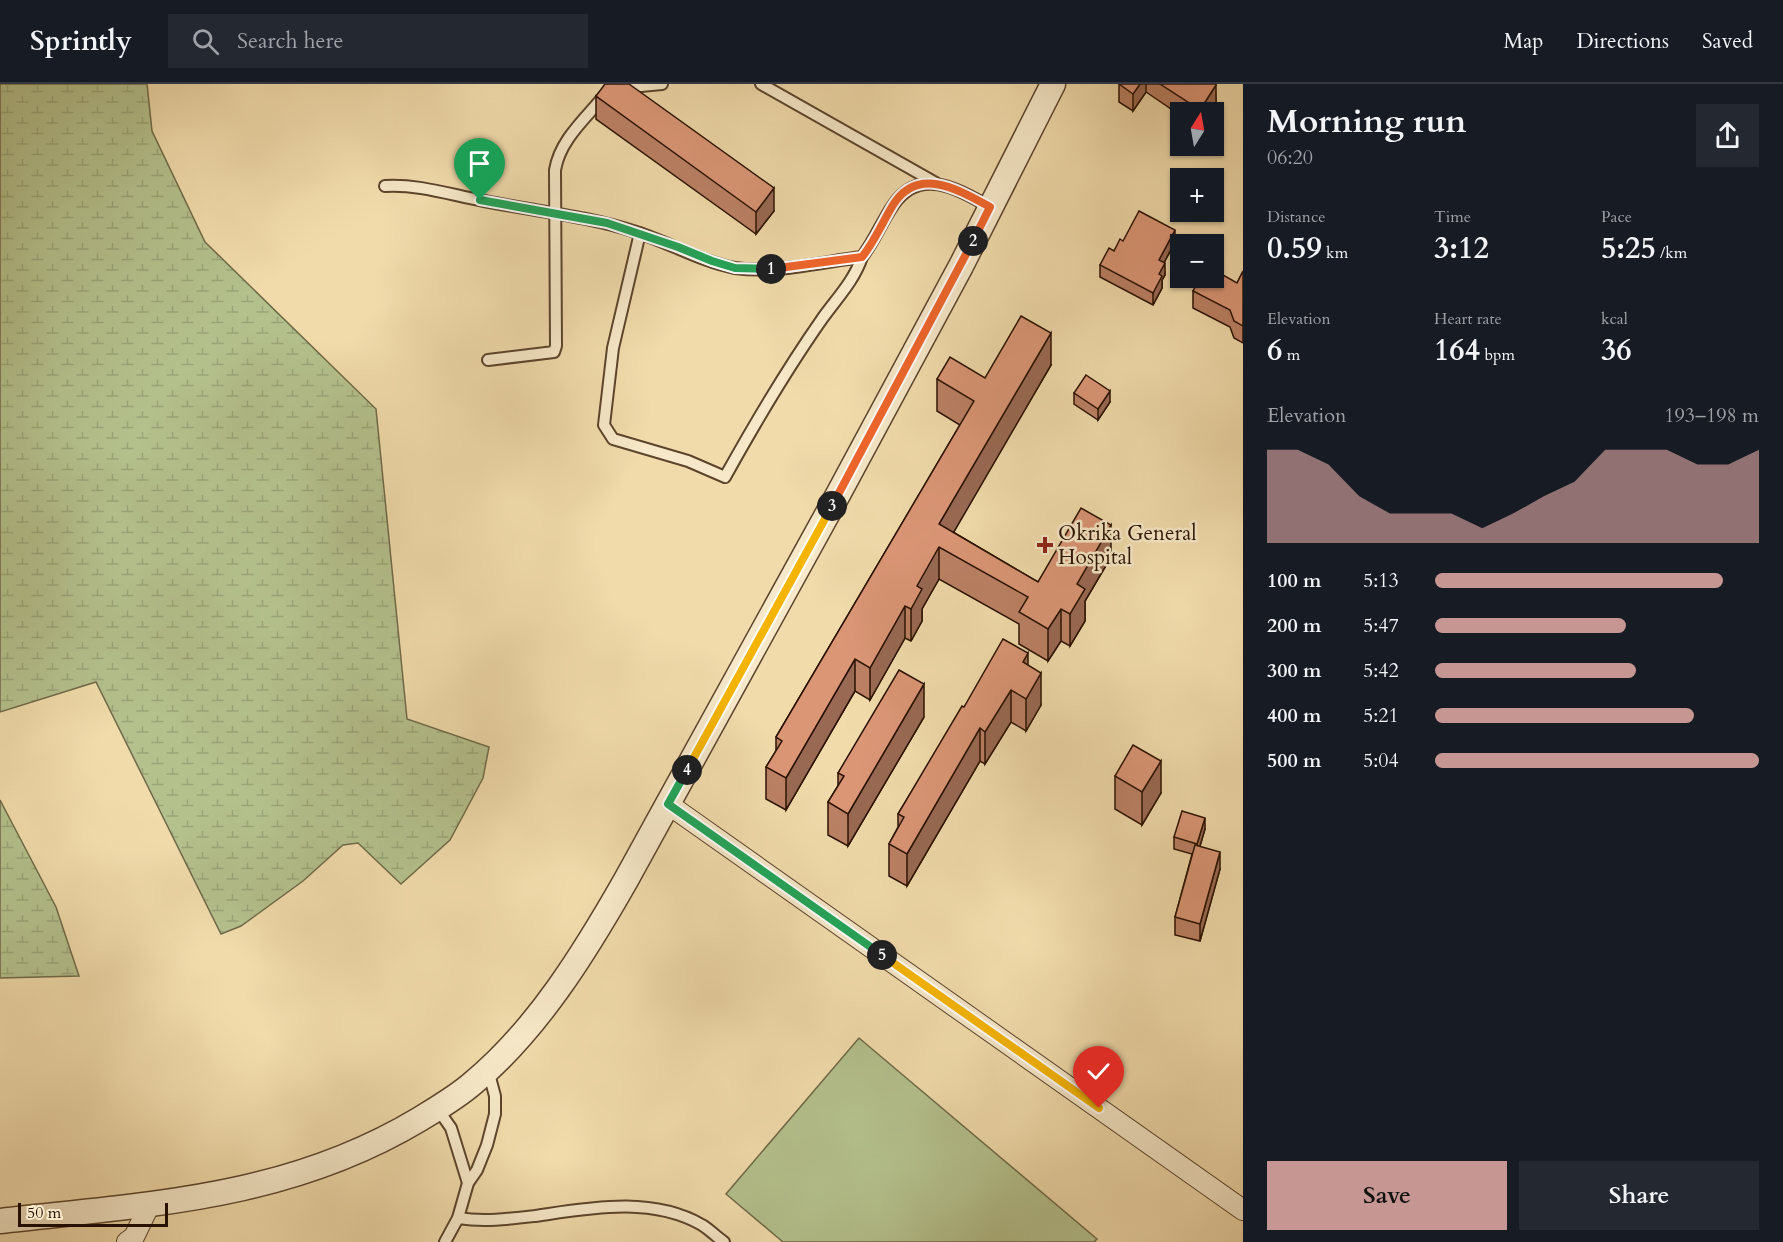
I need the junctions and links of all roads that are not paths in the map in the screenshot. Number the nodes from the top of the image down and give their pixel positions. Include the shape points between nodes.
1 (662, 84) edge
2 (761, 84) edge
3 (1053, 84) edge
4 (936, 183) junction
5 (385, 186) dead end
6 (990, 207) junction
7 (555, 214) junction
8 (640, 233) junction
9 (862, 257) junction
10 (488, 360) dead end
11 (668, 804) junction
12 (488, 1070) junction
13 (437, 1108) junction
14 (468, 1183) junction
15 (149, 1206) junction
16 (1243, 1210) edge
17 (458, 1218) junction
18 (0, 1221) edge
19 (127, 1242) edge
20 (445, 1242) edge
21 (724, 1242) edge

1 - 7 lane via 608,91 562,146 555,170
2 - 4 lane
3 - 6 street
4 - 6 lane via 956,188
4 - 9 lane via 913,186 894,203
5 - 7 lane via 405,184
6 - 11 street
7 - 8 lane
7 - 10 lane via 554,352
8 - 9 lane via 735,268 766,270
8 - 9 lane via 613,348 604,425 612,439 688,461 725,477 822,319 857,273
11 - 12 street via 591,940 522,1034
11 - 16 street
12 - 13 street
12 - 14 lane via 495,1114 484,1153
13 - 14 lane via 451,1128
13 - 15 street via 398,1132 317,1168 216,1195
14 - 17 lane
15 - 18 street
15 - 19 street via 134,1237
17 - 20 lane
17 - 21 lane via 510,1219 636,1206 673,1213 702,1225

